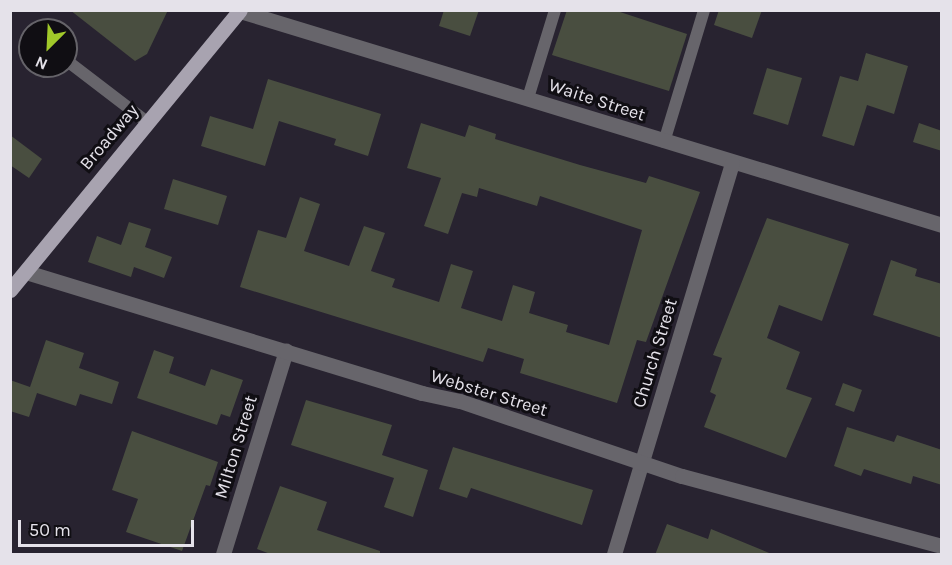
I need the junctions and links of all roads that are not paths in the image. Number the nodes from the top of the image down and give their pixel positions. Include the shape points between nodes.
1 (555, 10) edge
2 (704, 10) edge
3 (240, 11) edge
4 (78, 69) edge
5 (528, 98) junction
6 (147, 122) junction
7 (664, 142) junction
8 (732, 163) junction
9 (942, 225) edge
10 (26, 272) junction
11 (10, 290) edge
12 (286, 351) junction
13 (642, 463) junction
14 (942, 546) edge
15 (223, 555) edge
16 (614, 555) edge

1 - 5 lane
2 - 7 lane
3 - 5 street, Waite Street
3 - 6 main road, Broadway
4 - 6 lane
5 - 7 street, Waite Street
6 - 10 main road, Broadway
7 - 8 street, Waite Street
8 - 9 street, Waite Street
8 - 13 street, Church Street
10 - 11 main road, Broadway
10 - 12 street, Webster Street
12 - 13 street, Webster Street via 460,401
12 - 15 street, Milton Street
13 - 14 street, Webster Street
13 - 16 street, Church Street

